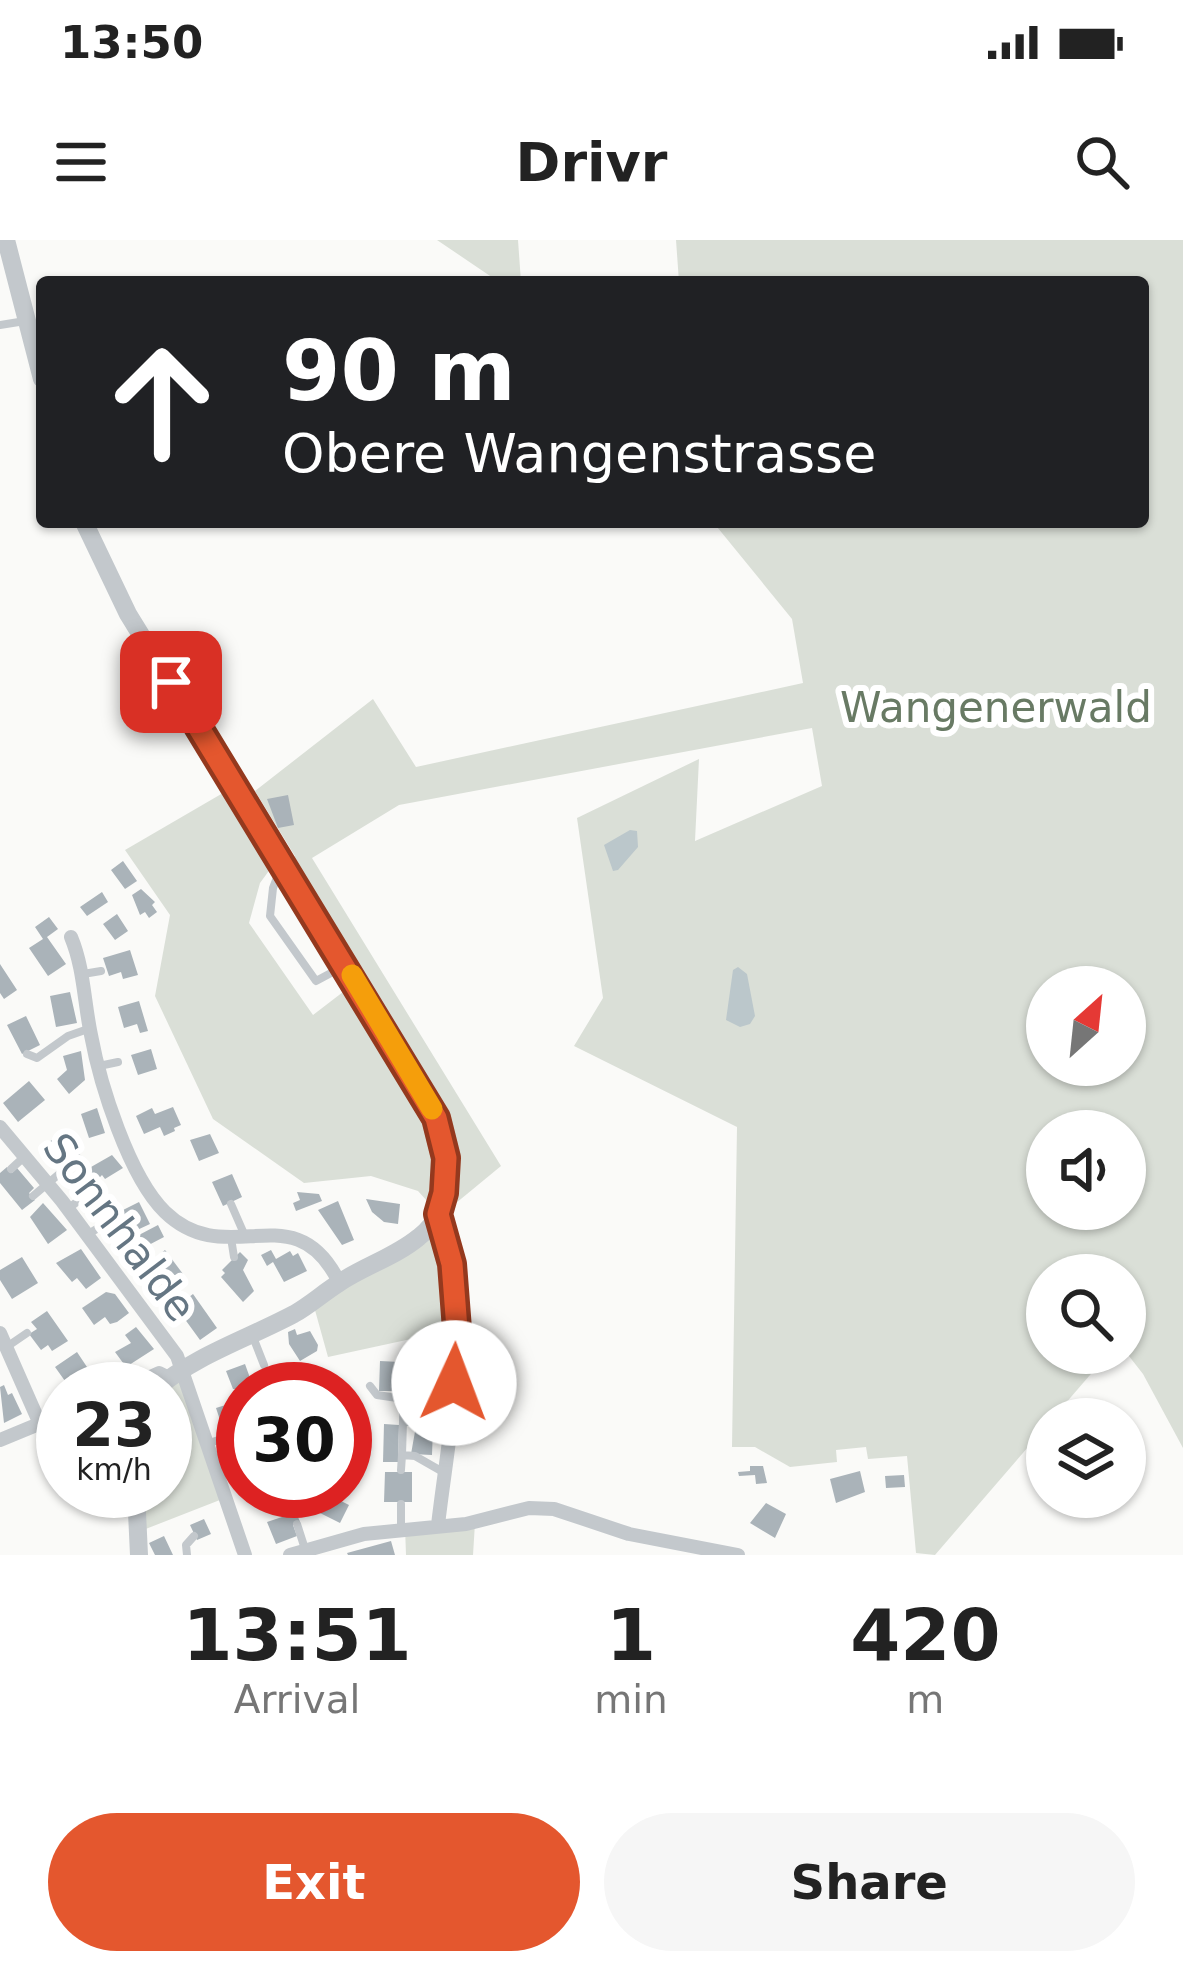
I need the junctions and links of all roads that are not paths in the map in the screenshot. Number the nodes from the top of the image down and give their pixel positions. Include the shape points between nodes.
1 (6, 240) edge
2 (27, 320) junction
3 (0, 325) edge
4 (36, 355) edge
5 (87, 528) edge
6 (283, 863) junction
7 (71, 937) dead end
8 (346, 965) junction
9 (101, 971) dead end
10 (81, 975) junction
11 (105, 1016) dead end
12 (89, 1024) junction
13 (27, 1054) dead end
14 (92, 1058) junction
15 (118, 1062) dead end
16 (16, 1121) dead end
17 (4, 1137) edge
18 (128, 1146) junction
19 (112, 1155) dead end
20 (25, 1156) junction
21 (78, 1158) dead end
22 (11, 1169) dead end
23 (48, 1184) junction
24 (33, 1196) dead end
25 (82, 1198) dead end
26 (231, 1204) dead end
27 (61, 1207) junction
28 (121, 1214) dead end
29 (438, 1214) junction
30 (86, 1235) junction
31 (251, 1241) junction
32 (234, 1257) dead end
33 (339, 1282) junction
34 (26, 1333) dead end
35 (253, 1336) junction
36 (5, 1352) edge
37 (406, 1354) dead end
38 (165, 1362) edge
39 (263, 1362) edge
40 (192, 1368) edge
41 (372, 1389) edge
42 (404, 1399) junction
43 (36, 1414) edge
44 (192, 1417) edge
45 (36, 1425) edge
46 (0, 1440) edge
47 (216, 1440) edge
48 (207, 1443) junction
49 (402, 1455) junction
50 (401, 1470) dead end
51 (444, 1472) junction
52 (401, 1504) dead end
53 (137, 1518) edge
54 (297, 1524) dead end
55 (438, 1525) junction
56 (401, 1528) junction
57 (194, 1536) dead end
58 (330, 1550) edge
59 (298, 1552) edge
60 (139, 1555) edge
61 (187, 1555) edge
62 (244, 1555) edge
63 (738, 1555) edge

1 - 2 street
2 - 3 lane
2 - 4 street
5 - 6 street via 128,614
6 - 8 street
6 - 8 lane via 269,916 316,981
7 - 10 street
8 - 29 street via 436,1118 446,1158
9 - 10 lane
10 - 12 street
11 - 12 lane
12 - 13 lane via 65,1032 38,1058
12 - 14 street
14 - 15 lane
14 - 18 street via 105,1108
16 - 17 lane
17 - 20 street, Sonnhalde
18 - 19 lane
18 - 31 street via 164,1211 197,1232
20 - 22 lane
20 - 23 street, Sonnhalde
21 - 23 lane
23 - 24 lane
23 - 27 street, Sonnhalde
25 - 27 lane
26 - 31 lane
27 - 30 street, Sonnhalde
28 - 30 lane
29 - 33 street via 415,1241
29 - 51 street via 457,1329
30 - 38 street, Sonnhalde via 103,1268 136,1296
31 - 32 lane
31 - 33 street via 297,1238 320,1250
33 - 35 street
34 - 36 lane
35 - 39 lane
35 - 40 street
36 - 43 street
37 - 42 lane
41 - 42 lane
42 - 49 lane
44 - 48 street, Sonnhalde
45 - 46 street
47 - 48 lane
48 - 62 street, Sonnhalde
49 - 50 lane
49 - 51 lane
51 - 55 street
52 - 56 lane
53 - 60 street
54 - 59 lane
55 - 56 street
55 - 63 street via 541,1508
56 - 58 street
57 - 61 lane
58 - 59 street

